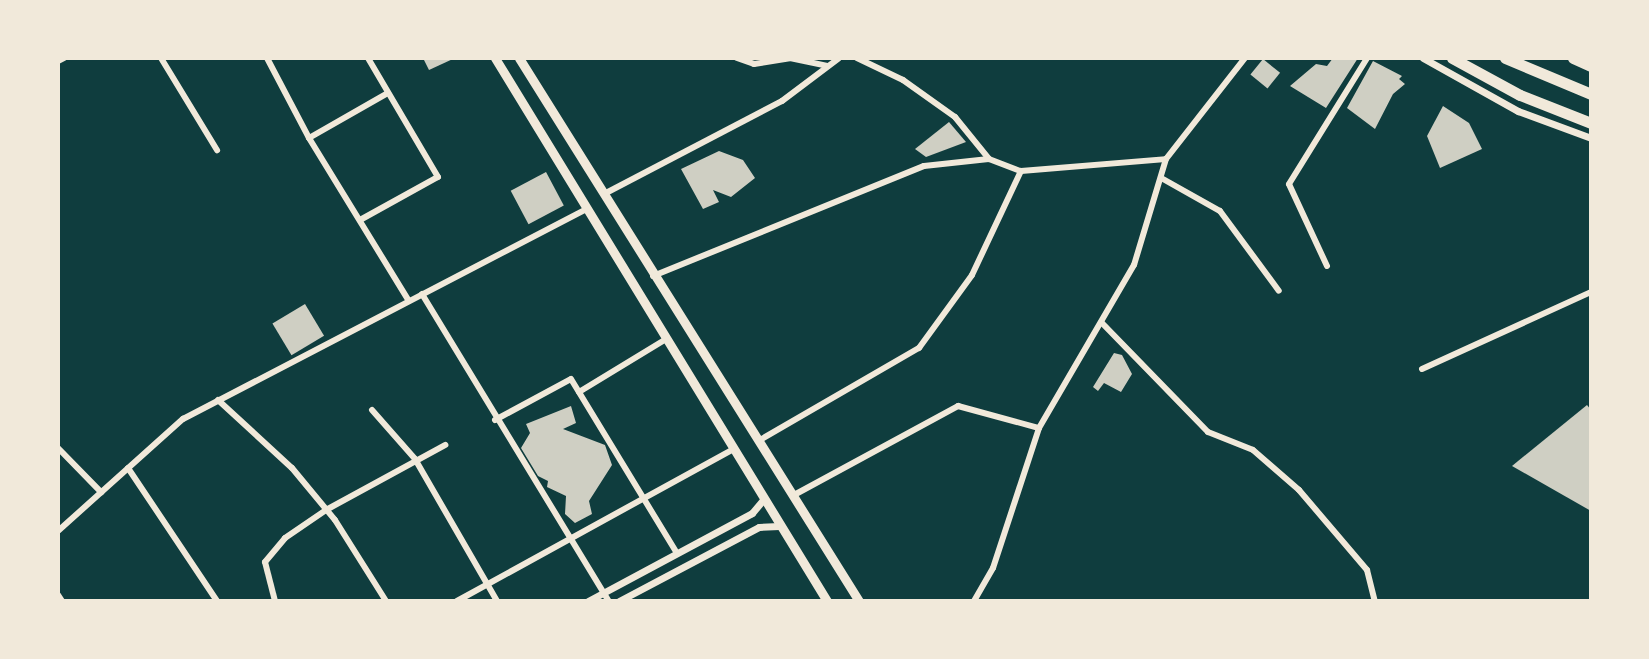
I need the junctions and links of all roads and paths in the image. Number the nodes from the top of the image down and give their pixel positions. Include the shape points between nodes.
1 (64, 58) edge
2 (161, 58) edge
3 (269, 58) edge
4 (368, 58) edge
5 (495, 58) edge
6 (519, 58) edge
7 (737, 58) edge
8 (839, 58) edge
9 (857, 58) edge
10 (1245, 58) edge
11 (1367, 58) edge
12 (1423, 58) edge
13 (1452, 58) edge
14 (1505, 58) edge
15 (1573, 58) edge
16 (58, 61) edge
17 (1591, 66) edge
18 (828, 67) junction
19 (388, 93) junction
20 (1591, 94) edge
21 (1591, 123) edge
22 (309, 138) junction
23 (1591, 138) edge
24 (217, 150) dead end
25 (989, 159) junction
26 (1166, 159) junction
27 (1021, 171) junction
28 (1163, 179) junction
29 (602, 196) junction
30 (584, 210) junction
31 (360, 220) junction
32 (1327, 266) dead end
33 (653, 276) junction
34 (1279, 291) dead end
35 (1591, 292) edge
36 (422, 294) junction
37 (409, 301) junction
38 (1102, 323) junction
39 (666, 339) junction
40 (1422, 369) dead end
41 (579, 392) junction
42 (218, 400) junction
43 (372, 410) dead end
44 (495, 420) junction
45 (1039, 428) junction
46 (760, 440) junction
47 (445, 445) dead end
48 (58, 448) edge
49 (734, 449) junction
50 (415, 459) junction
51 (128, 468) junction
52 (101, 492) junction
53 (794, 495) junction
54 (641, 496) junction
55 (763, 500) junction
56 (326, 510) junction
57 (779, 526) junction
58 (58, 531) edge
59 (570, 535) junction
60 (677, 553) junction
61 (487, 584) junction
62 (603, 593) junction
63 (58, 595) edge
64 (62, 601) edge
65 (217, 601) edge
66 (275, 601) edge
67 (386, 601) edge
68 (457, 601) edge
69 (497, 601) edge
70 (588, 601) edge
71 (609, 601) edge
72 (619, 601) edge
73 (827, 601) edge
74 (859, 601) edge
75 (974, 601) edge
76 (1375, 601) edge

1 - 16 street
2 - 24 street
3 - 22 street
4 - 19 street
5 - 30 main road
6 - 29 main road
7 - 18 street via 754,64 790,58
8 - 18 street
9 - 25 street via 903,80 955,117
10 - 26 street
11 - 32 street via 1289,184
12 - 23 street via 1518,111
13 - 21 highway via 1520,95
14 - 20 highway
15 - 17 highway
18 - 29 street via 782,101
19 - 22 street
19 - 31 street via 438,177
22 - 31 street
25 - 27 street
25 - 33 street via 924,166
26 - 27 street
26 - 28 street
27 - 46 street via 972,275 919,348
28 - 34 street via 1220,211
28 - 38 street via 1134,265
29 - 33 main road
30 - 36 street
30 - 39 main road
31 - 37 street
33 - 46 main road
35 - 40 street
36 - 37 street
36 - 44 street
37 - 42 street
38 - 45 street
38 - 76 street via 1208,432 1253,450 1299,490 1367,570
39 - 41 street
39 - 49 main road
41 - 44 street via 571,379
41 - 54 street
42 - 51 street via 183,419
42 - 56 street via 292,468
43 - 50 street
44 - 59 street
45 - 53 street via 958,406
45 - 75 street via 993,568
46 - 53 main road
47 - 50 street
48 - 52 street
49 - 54 street
49 - 55 main road
50 - 56 street
50 - 61 street
51 - 52 street
51 - 65 street
52 - 58 street
53 - 74 main road
54 - 59 street
54 - 60 street
55 - 57 main road
55 - 60 street via 752,513
56 - 66 street via 285,538 265,562
56 - 67 street
57 - 72 street via 754,529
57 - 73 main road
59 - 61 street
59 - 62 street
60 - 62 street
61 - 68 street
61 - 69 street
62 - 70 street
62 - 71 street
63 - 64 street

